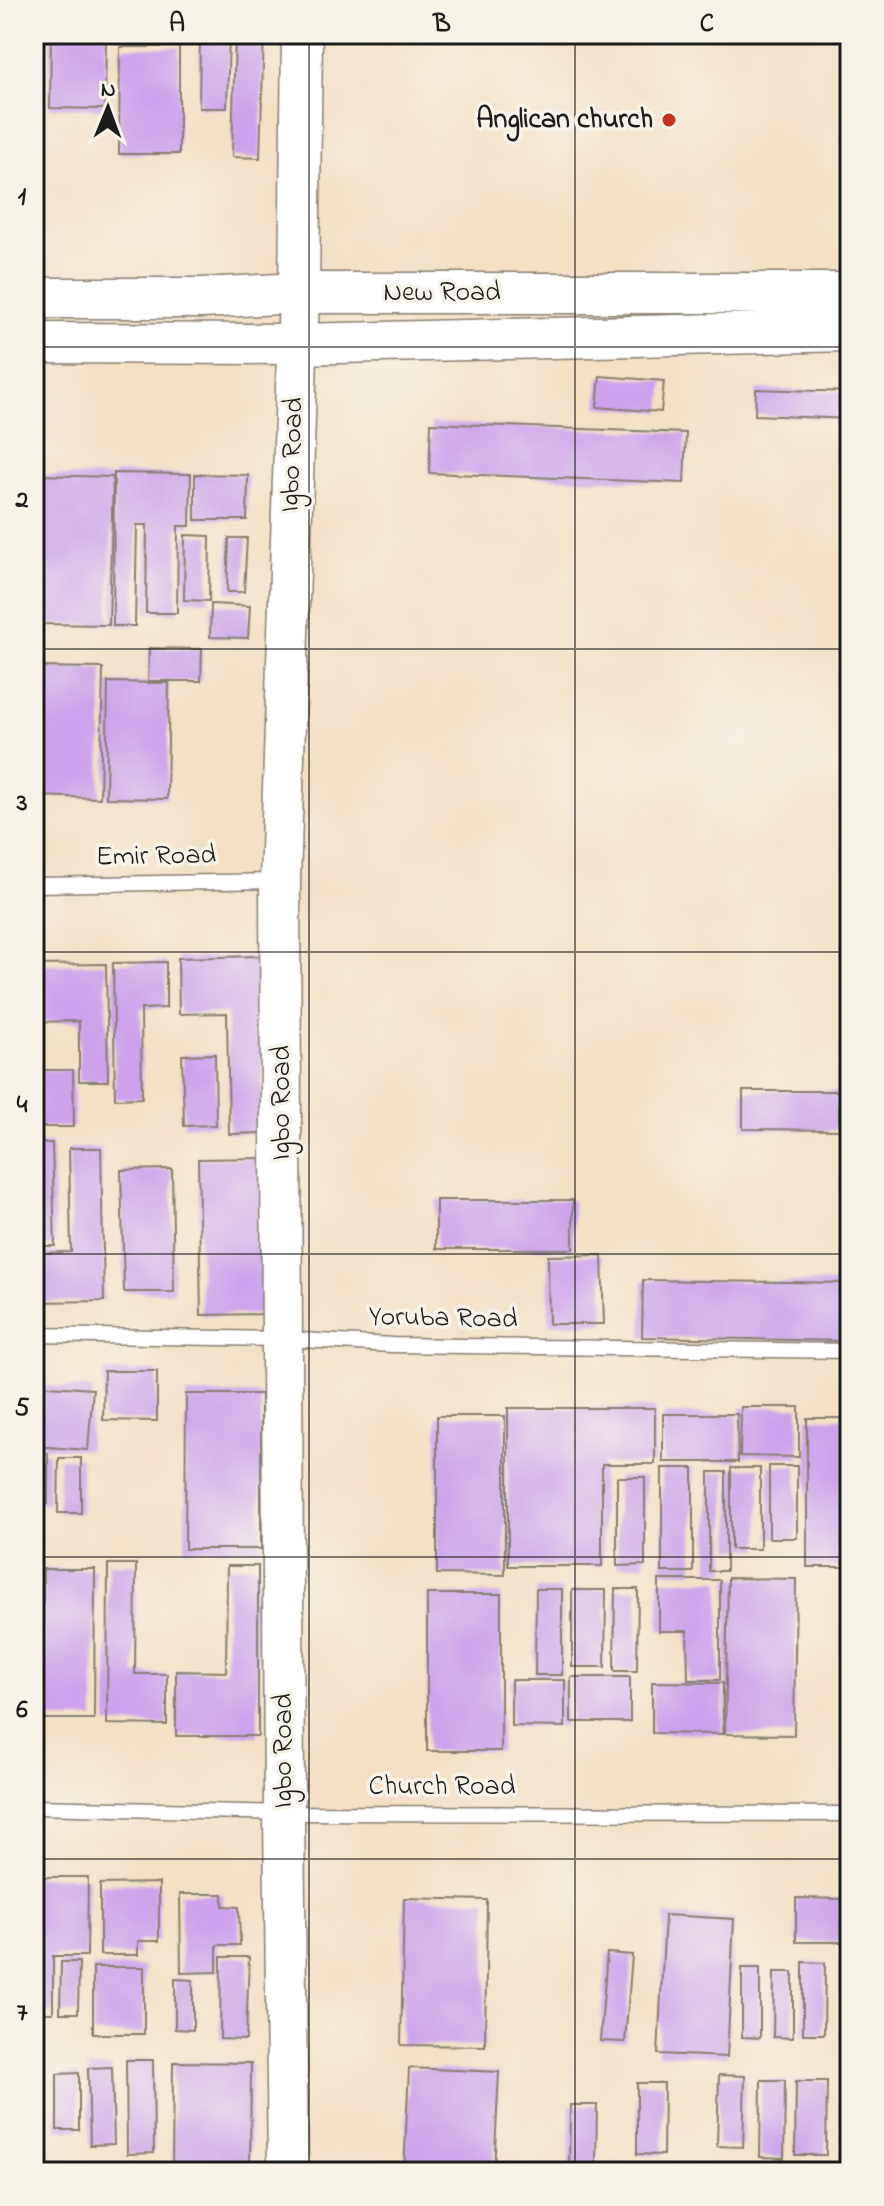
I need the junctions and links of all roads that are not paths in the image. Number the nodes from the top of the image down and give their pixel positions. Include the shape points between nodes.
1 (302, 34) edge
2 (299, 293) junction
3 (850, 293) edge
4 (34, 298) edge
5 (850, 331) edge
6 (34, 343) edge
7 (297, 344) junction
8 (280, 881) junction
9 (34, 885) edge
10 (34, 1335) edge
11 (284, 1339) junction
12 (850, 1351) edge
13 (34, 1807) edge
14 (284, 1813) junction
15 (850, 1814) edge
16 (288, 2172) edge

1 - 2 street, Igbo Road
2 - 3 street, New Road
2 - 4 street, New Road
2 - 7 street, Igbo Road
5 - 7 street, New Road
6 - 7 street, New Road
7 - 8 street, Igbo Road
8 - 9 lane, Emir Road
8 - 11 street, Igbo Road
10 - 11 lane, Yoruba Road
11 - 12 lane, Yoruba Road
11 - 14 street, Igbo Road
13 - 14 lane, Church Road
14 - 15 lane, Church Road
14 - 16 street, Igbo Road

